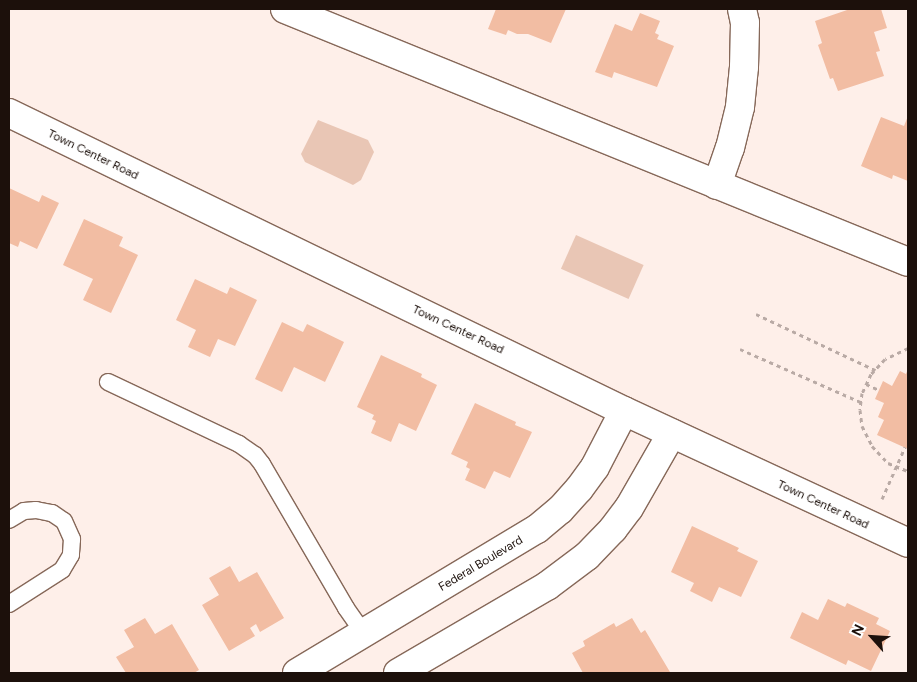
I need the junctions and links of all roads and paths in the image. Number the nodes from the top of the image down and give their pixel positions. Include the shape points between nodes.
1 (285, 9) edge
2 (742, 9) edge
3 (9, 114) edge
4 (717, 185) junction
5 (908, 262) edge
6 (756, 314) dead end
7 (740, 348) dead end
8 (908, 348) edge
9 (875, 370) junction
10 (108, 382) dead end
11 (866, 384) junction
12 (879, 390) dead end
13 (861, 402) junction
14 (624, 411) junction
15 (672, 433) junction
16 (905, 448) dead end
17 (896, 467) junction
18 (908, 471) edge
19 (882, 499) dead end
20 (9, 520) edge
21 (908, 543) edge
22 (9, 604) edge
23 (364, 634) junction
24 (297, 673) edge
25 (398, 673) edge

1 - 4 street
2 - 4 street via 745,23 740,107
3 - 14 street, Town Center Road
4 - 5 street
6 - 9 path
7 - 13 path
8 - 9 path via 891,355
9 - 11 path
10 - 23 lane via 239,444 254,455
11 - 12 path
11 - 13 path
13 - 17 path via 861,421 868,440 880,456
14 - 15 street, Town Center Road
14 - 23 street, Federal Boulevard via 594,467 560,510 516,543
15 - 21 street, Town Center Road
15 - 25 street via 628,508 587,556 547,586
16 - 17 path
17 - 18 path
17 - 19 path
20 - 22 lane via 24,511 52,513 64,521 72,539 71,554 62,570
23 - 24 street, Federal Boulevard

